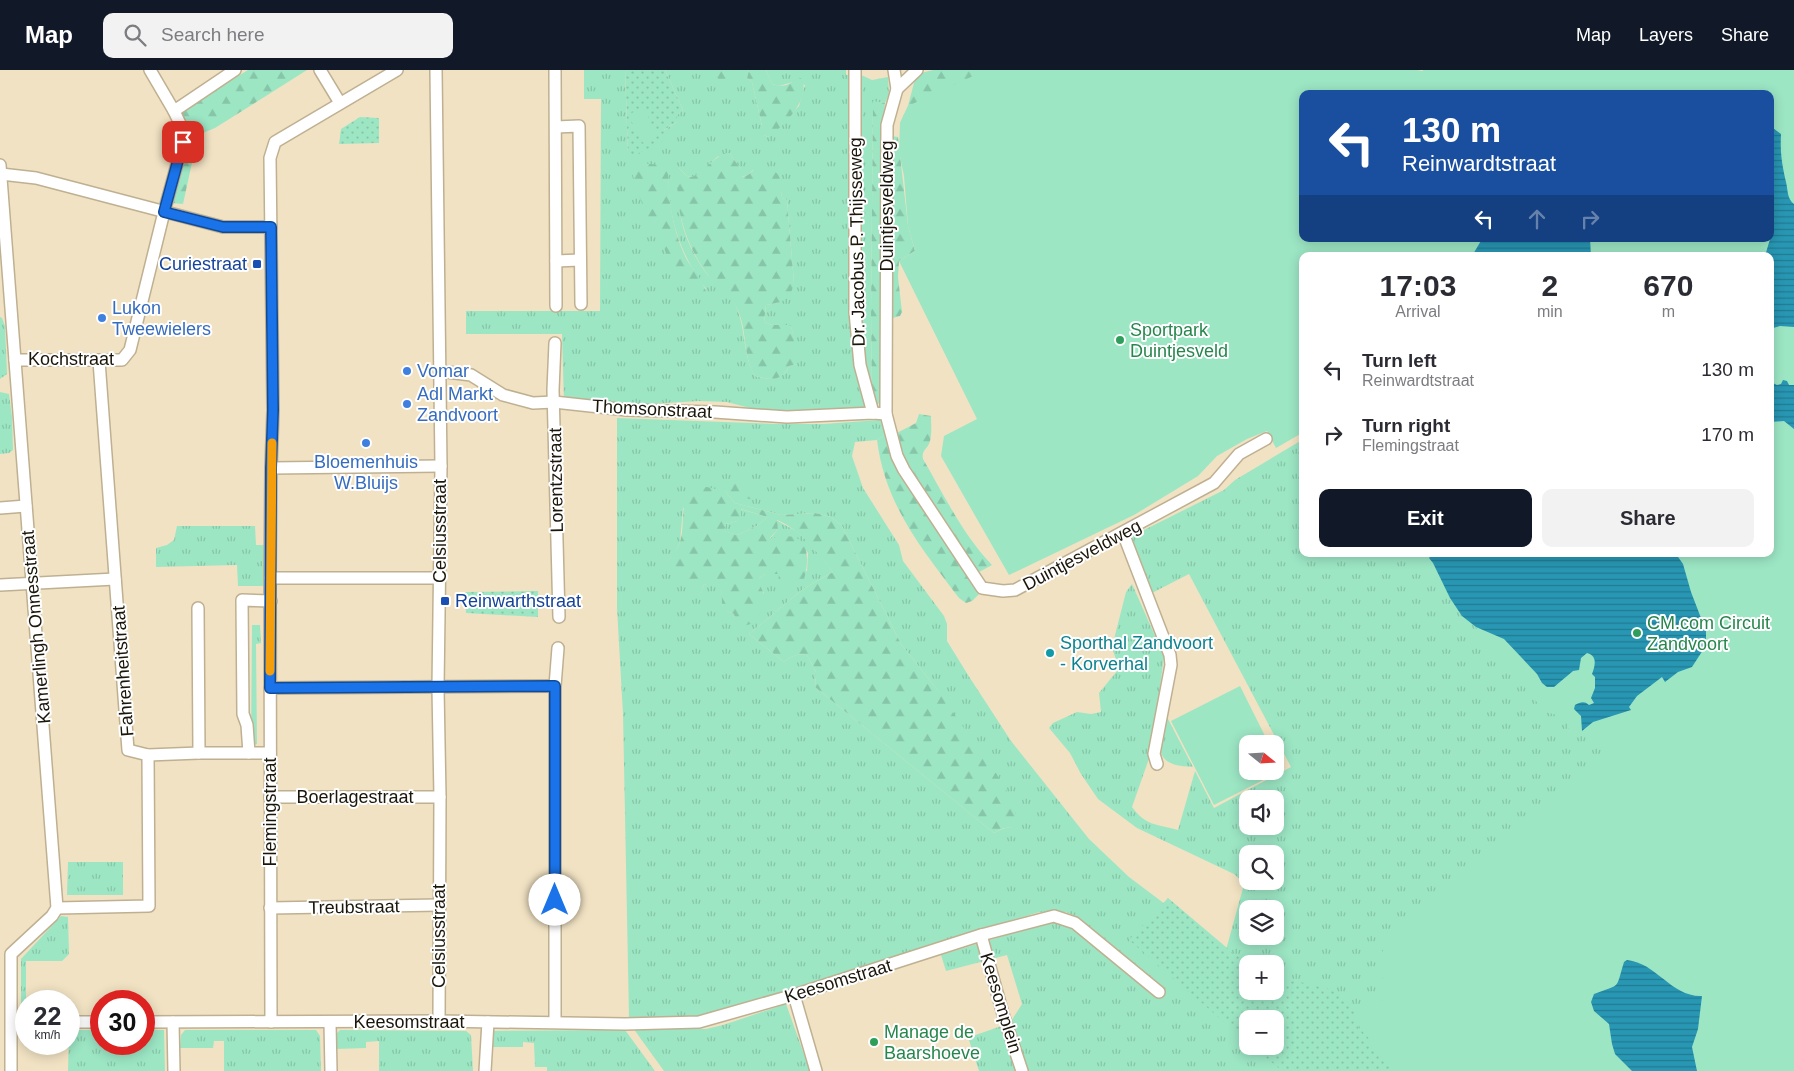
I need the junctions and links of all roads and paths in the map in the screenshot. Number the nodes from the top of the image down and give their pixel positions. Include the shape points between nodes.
1 (150, 70) edge
2 (235, 70) edge
3 (320, 70) edge
4 (397, 70) edge
5 (436, 70) edge
6 (555, 70) edge
7 (854, 70) edge
8 (894, 70) edge
9 (916, 70) edge
10 (897, 89) junction
11 (340, 103) junction
12 (174, 111) junction
13 (556, 127) junction
14 (0, 169) edge
15 (2, 206) edge
16 (164, 212) junction
17 (271, 227) junction
18 (580, 260) junction
19 (556, 261) junction
20 (581, 304) dead end
21 (556, 306) dead end
22 (555, 343) dead end
23 (15, 360) junction
24 (99, 361) junction
25 (439, 370) junction
26 (554, 402) junction
27 (873, 413) junction
28 (886, 414) junction
29 (1266, 439) dead end
30 (441, 466) junction
31 (271, 468) junction
32 (26, 506) junction
33 (0, 508) edge
34 (1123, 533) junction
35 (270, 578) junction
36 (440, 578) junction
37 (115, 579) junction
38 (32, 582) junction
39 (0, 585) edge
40 (271, 601) junction
41 (198, 608) dead end
42 (559, 617) dead end
43 (558, 648) dead end
44 (555, 686) junction
45 (270, 688) junction
46 (438, 688) junction
47 (199, 753) junction
48 (249, 753) junction
49 (270, 753) junction
50 (148, 755) junction
51 (1156, 764) dead end
52 (270, 797) junction
53 (440, 797) junction
54 (439, 905) junction
55 (58, 908) junction
56 (270, 908) junction
57 (981, 935) junction
58 (6, 954) edge
59 (1159, 992) dead end
60 (794, 995) junction
61 (12, 1021) junction
62 (15, 1021) edge
63 (439, 1021) junction
64 (155, 1022) edge
65 (174, 1022) junction
66 (271, 1022) junction
67 (488, 1022) junction
68 (556, 1022) junction
69 (330, 1023) junction
70 (11, 1071) edge
71 (174, 1071) edge
72 (331, 1071) edge
73 (485, 1071) edge
74 (816, 1071) edge
75 (1022, 1071) edge

1 - 12 street
2 - 12 street
3 - 11 street
4 - 11 street, Flemingstraat
5 - 25 street, Celsiusstraat
6 - 13 street
7 - 27 street, Dr. Jacobus P. Thijsseweg via 855,312 860,365
8 - 10 street, Duintjesveldweg
9 - 10 street, Duintjesveldweg
10 - 28 street, Duintjesveldweg via 887,125
11 - 17 street, Flemingstraat via 275,142 270,158
12 - 16 street via 183,130 183,142
13 - 18 street via 579,126
13 - 19 street
14 - 15 street, Kamerlingh Onnesstraat
14 - 16 street
15 - 23 street, Kamerlingh Onnesstraat
16 - 17 street via 223,227
16 - 24 street, Kochstraat via 130,350 122,360
17 - 31 street, Flemingstraat
18 - 19 street
18 - 20 street
19 - 21 street
22 - 26 street, Lorentzstraat
23 - 24 street, Kochstraat
23 - 32 street, Kamerlingh Onnesstraat
24 - 37 street, Fahrenheitstraat
25 - 26 street, Thomsonstraat via 471,375 515,400
25 - 30 street, Celsiusstraat
26 - 27 street, Thomsonstraat via 627,410 787,417
26 - 42 street, Lorentzstraat
27 - 28 street
28 - 34 street, Duintjesveldweg via 904,470 982,588 1015,590
29 - 34 street, Duintjesveldweg via 1239,454 1214,484
30 - 31 street
30 - 36 street, Celsiusstraat
31 - 35 street, Flemingstraat
32 - 33 street
32 - 38 street, Kamerlingh Onnesstraat
34 - 51 street via 1170,655 1171,665 1154,754
35 - 36 street
35 - 40 street, Flemingstraat
36 - 46 street, Celsiusstraat
37 - 38 street
37 - 50 street, Fahrenheitstraat via 128,750
38 - 39 street
38 - 55 street, Kamerlingh Onnesstraat
40 - 45 street, Flemingstraat
40 - 48 street, Flemingstraat via 242,600 242,714 247,725
41 - 47 street
43 - 44 street
44 - 46 street
44 - 68 street
45 - 46 street
45 - 49 street, Flemingstraat
46 - 53 street, Celsiusstraat
47 - 48 street
47 - 50 street
48 - 49 street
49 - 52 street, Flemingstraat
50 - 55 street, Fahrenheitstraat via 149,906
52 - 53 street, Boerlagestraat
52 - 56 street, Flemingstraat
53 - 54 street, Celsiusstraat
54 - 56 street, Treubstraat
54 - 63 street, Celsiusstraat
55 - 58 street
56 - 66 street, Flemingstraat
57 - 59 street, Keesomstraat via 1048,917 1068,919
57 - 60 street, Keesomstraat
57 - 75 street, Keesomplein
58 - 61 street
60 - 68 street, Keesomstraat via 699,1022
60 - 74 street
61 - 62 street
61 - 70 street
63 - 67 street, Keesomstraat
63 - 69 street, Keesomstraat
64 - 65 street, Keesomstraat
65 - 66 street, Keesomstraat
65 - 71 street
66 - 69 street, Keesomstraat
67 - 68 street, Keesomstraat
67 - 73 street, Keesomstraat
69 - 72 street, Keesomstraat

